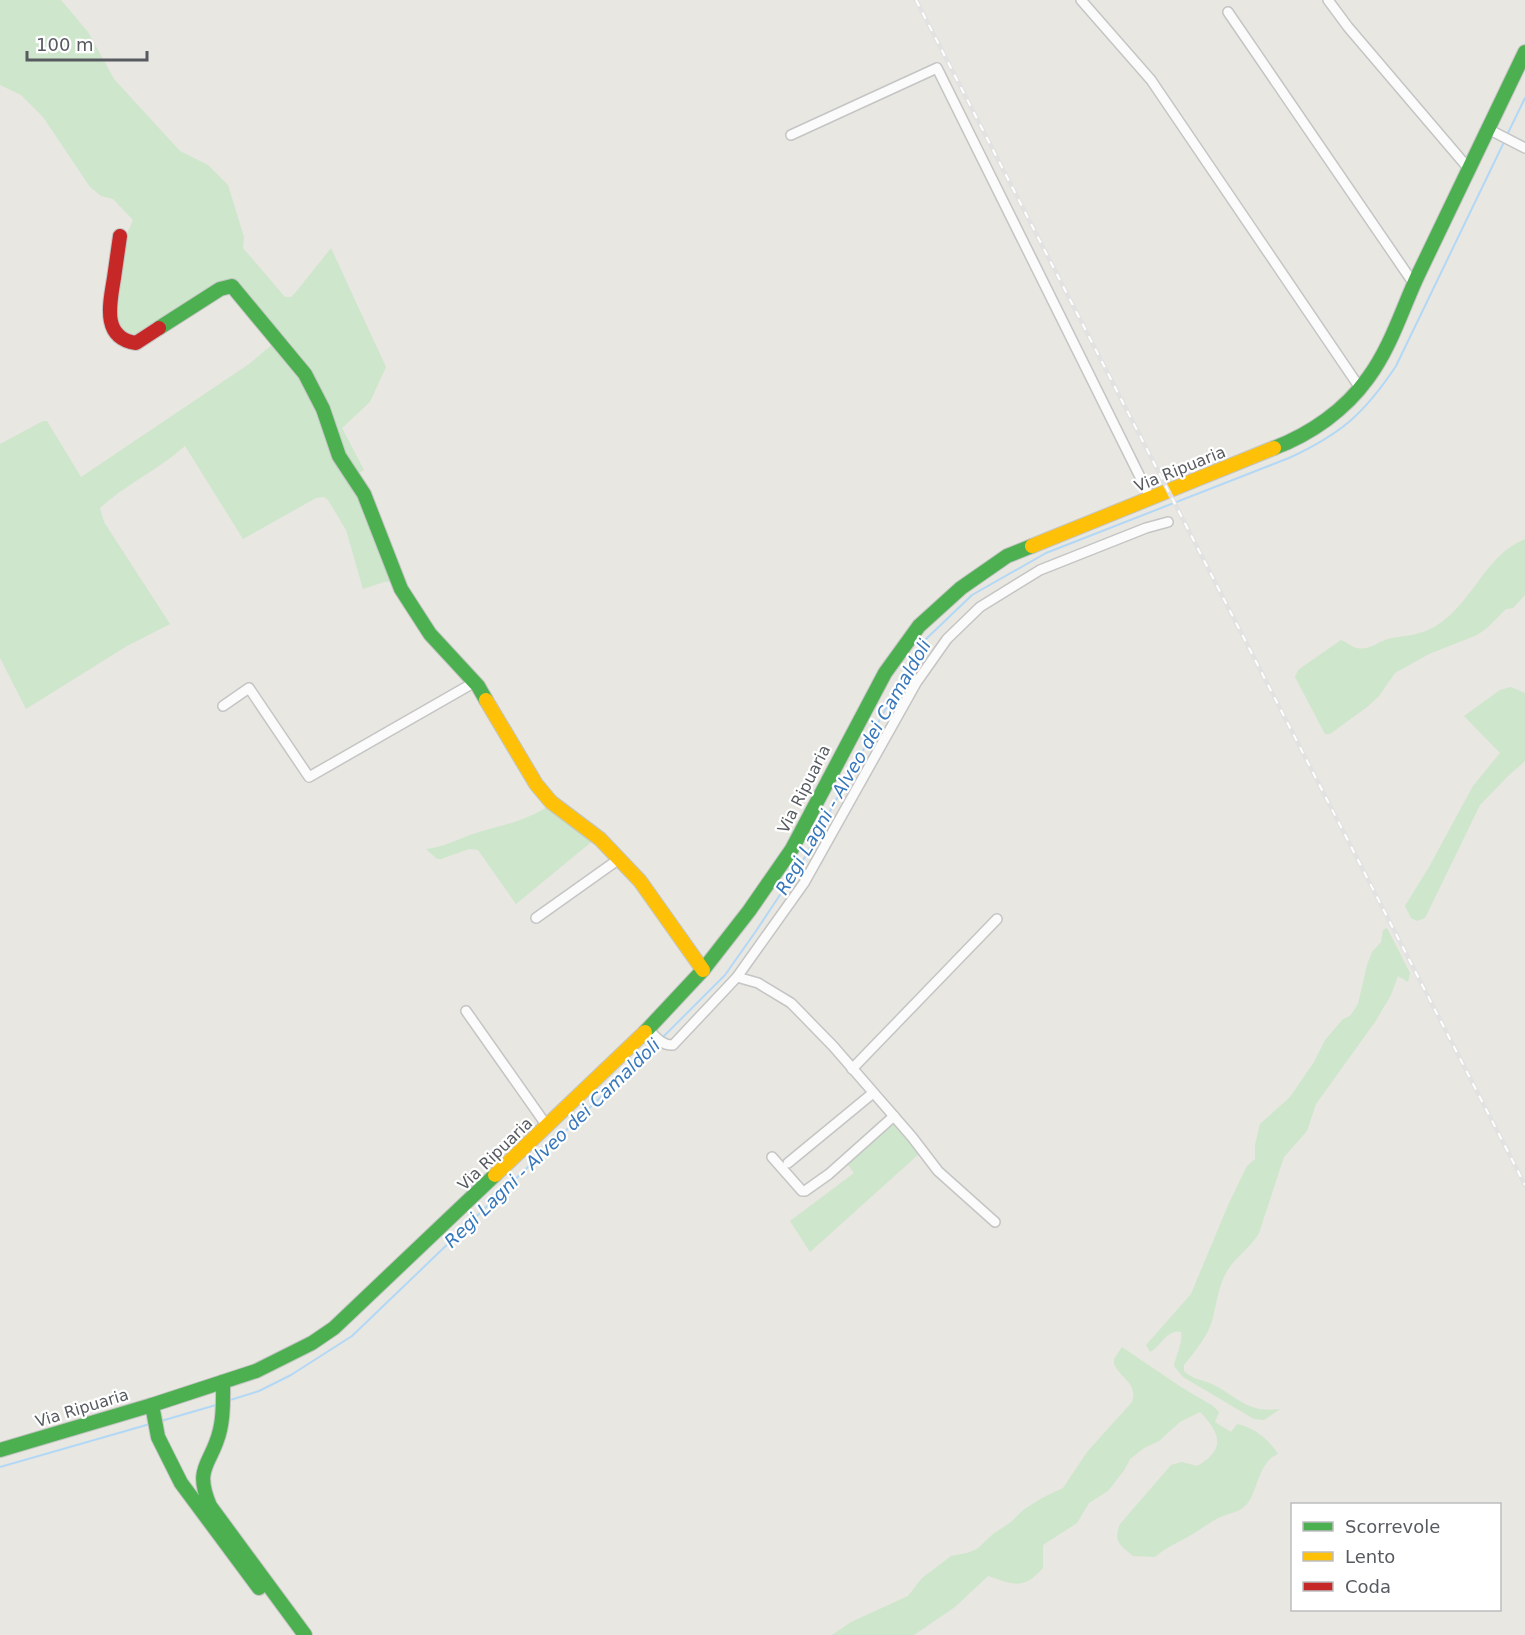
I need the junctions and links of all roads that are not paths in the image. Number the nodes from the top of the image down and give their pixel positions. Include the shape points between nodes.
1 (1081, 0) edge
2 (1328, 0) edge
3 (1228, 12) dead end
4 (1525, 52) edge
5 (1491, 131) junction
6 (791, 135) dead end
7 (1525, 148) edge
8 (1469, 169) junction
9 (120, 236) dead end
10 (1414, 284) junction
11 (1360, 388) junction
12 (1151, 499) junction
13 (1168, 522) dead end
14 (475, 682) junction
15 (223, 706) dead end
16 (619, 859) junction
17 (536, 918) dead end
18 (997, 919) dead end
19 (703, 970) junction
20 (737, 977) junction
21 (466, 1011) dead end
22 (651, 1032) junction
23 (852, 1069) junction
24 (873, 1093) junction
25 (894, 1116) junction
26 (547, 1126) junction
27 (772, 1157) dead end
28 (788, 1163) dead end
29 (995, 1222) dead end
30 (223, 1387) junction
31 (152, 1405) junction
32 (0, 1450) edge
33 (295, 1635) edge
34 (305, 1635) edge

1 - 11 street via 1151,80
2 - 8 street
3 - 10 street
4 - 5 street, Via Ripuaria
5 - 7 street
5 - 8 street, Via Ripuaria
6 - 12 street via 937,68
8 - 10 street, Via Ripuaria
9 - 14 street via 109,310 116,335 136,343 220,289 232,286 305,374 323,409 339,456 364,494 401,589 430,634
10 - 11 street, Via Ripuaria via 1386,349
11 - 12 street, Via Ripuaria via 1345,405 1307,432
12 - 19 street, Via Ripuaria via 1007,556 961,588 919,626 885,673 792,849
13 - 20 street via 1040,570 980,607 957,628 916,683 804,883
14 - 15 street via 309,777 249,688
14 - 16 street via 536,784 551,802 600,839
16 - 17 street
16 - 19 street via 640,881
18 - 23 street
19 - 22 street, Via Ripuaria
20 - 22 street via 678,1041 667,1046
20 - 23 street via 758,983 791,1003
21 - 26 street
22 - 26 street, Via Ripuaria
23 - 24 street
24 - 25 street
24 - 28 street
25 - 27 street via 805,1191
25 - 29 street via 939,1172
26 - 30 street, Via Ripuaria via 334,1328 272,1365
30 - 31 street, Via Ripuaria
30 - 34 street via 216,1442 201,1473 204,1493
31 - 32 street, Via Ripuaria
31 - 33 street via 156,1431 188,1494

